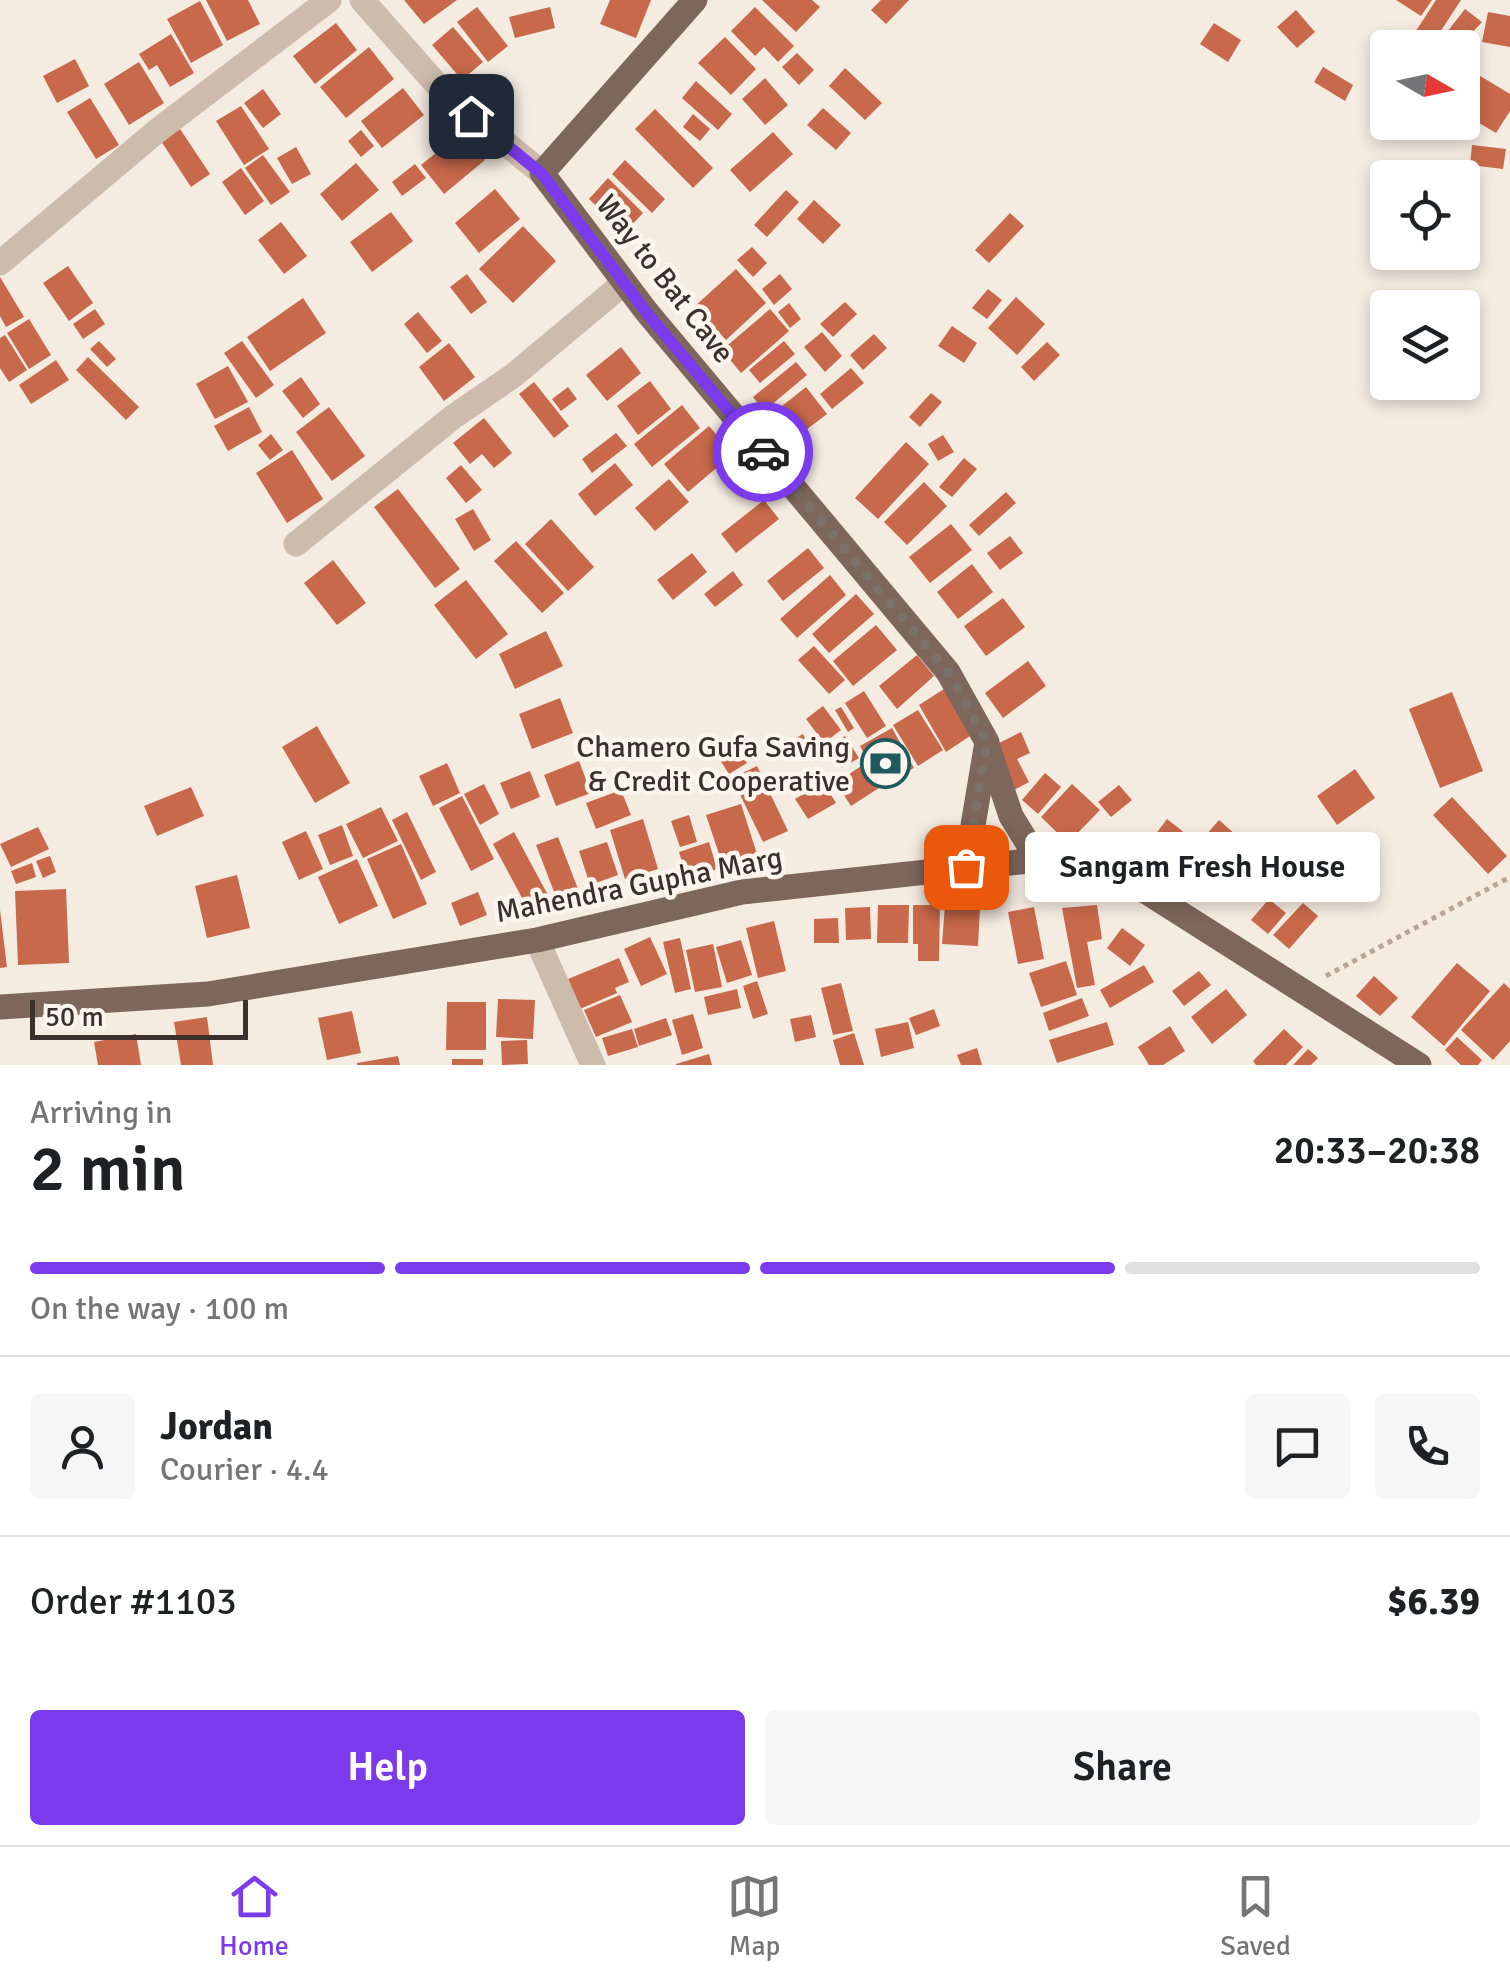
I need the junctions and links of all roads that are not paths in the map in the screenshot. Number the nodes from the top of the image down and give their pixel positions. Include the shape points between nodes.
1 (329, 0) edge
2 (362, 0) edge
3 (695, 0) edge
4 (542, 174) junction
5 (0, 262) edge
6 (624, 283) junction
7 (296, 544) dead end
8 (987, 742) junction
9 (1038, 860) junction
10 (966, 867) junction
11 (537, 940) junction
12 (0, 1007) edge
13 (594, 1065) edge
14 (1418, 1065) edge

1 - 5 street via 156,131
2 - 4 street via 447,96
3 - 4 main road
4 - 6 main road, Way to Bat Cave
6 - 7 street
6 - 8 main road, Way to Bat Cave via 948,672
8 - 9 main road, Way to Bat Cave via 1011,816
8 - 10 main road
9 - 10 main road, Mahendra Gupha Marg
9 - 14 main road, Mahendra Gupha Marg via 1145,891
10 - 11 main road, Mahendra Gupha Marg via 742,892
11 - 12 main road, Mahendra Gupha Marg via 208,994
11 - 13 street

